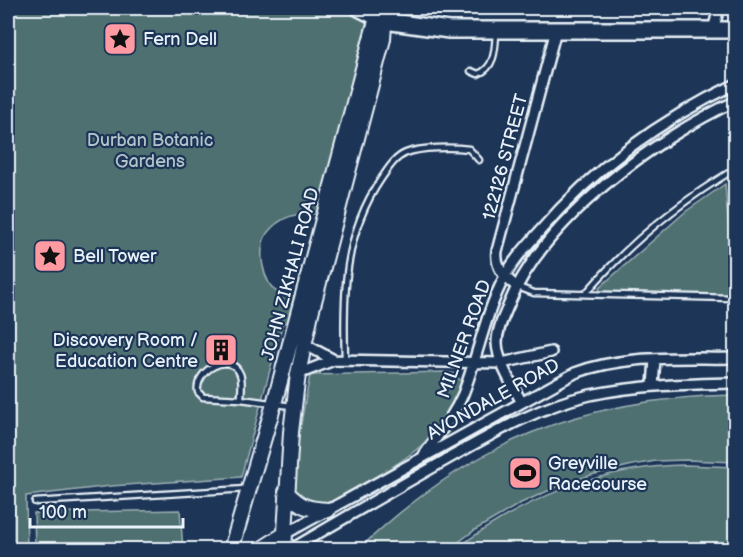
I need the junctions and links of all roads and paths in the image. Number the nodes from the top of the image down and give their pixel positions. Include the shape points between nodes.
1 (359, 8) edge
2 (719, 8) edge
3 (383, 14) edge
4 (497, 30) junction
5 (556, 30) junction
6 (713, 30) junction
7 (735, 30) edge
8 (471, 71) dead end
9 (735, 84) edge
10 (711, 96) junction
11 (734, 102) edge
12 (719, 109) junction
13 (618, 155) junction
14 (479, 160) dead end
15 (627, 167) junction
16 (735, 169) edge
17 (584, 183) junction
18 (595, 194) junction
19 (504, 277) junction
20 (735, 281) edge
21 (516, 286) junction
22 (586, 293) junction
23 (735, 294) edge
24 (304, 344) junction
25 (551, 352) dead end
26 (735, 358) edge
27 (656, 359) junction
28 (334, 360) junction
29 (345, 360) junction
30 (474, 362) junction
31 (502, 363) junction
32 (298, 374) junction
33 (735, 383) edge
34 (653, 386) junction
35 (241, 399) junction
36 (521, 401) junction
37 (274, 404) junction
38 (294, 407) junction
39 (424, 455) junction
40 (249, 489) junction
41 (286, 492) junction
42 (35, 502) dead end
43 (328, 510) junction
44 (285, 534) junction
45 (231, 549) edge
46 (260, 549) edge
47 (284, 549) edge
48 (290, 549) edge

1 - 3 main road
2 - 6 street
3 - 4 main road via 449,30
3 - 24 main road, JOHN ZIKHALI ROAD via 383,39
3 - 37 main road, JOHN ZIKHALI ROAD
4 - 5 main road
4 - 8 lane via 492,61 481,74
5 - 6 main road
5 - 19 street, 122126 STREET via 497,251
6 - 7 main road
9 - 10 street, MILNER ROAD
10 - 12 street
10 - 13 street, MILNER ROAD
11 - 12 street, MILNER ROAD
11 - 16 lane
12 - 15 street, MILNER ROAD via 661,142
13 - 15 street
13 - 17 street, MILNER ROAD
14 - 29 lane via 470,149 416,150 396,159 377,184 361,217 347,266
15 - 18 street, MILNER ROAD
16 - 20 lane
16 - 22 lane via 645,231
17 - 18 street
17 - 19 street, MILNER ROAD via 522,251
18 - 21 street, MILNER ROAD via 543,248
19 - 21 street
19 - 30 street, MILNER ROAD
21 - 22 lane via 534,293
21 - 31 street, MILNER ROAD via 499,327
22 - 23 lane via 731,298
24 - 28 street, AVONDALE ROAD
24 - 32 main road, JOHN ZIKHALI ROAD
25 - 31 street, AVONDALE ROAD
26 - 27 street, AVONDALE ROAD
27 - 34 street
27 - 36 street, AVONDALE ROAD via 594,366
28 - 29 street, AVONDALE ROAD
28 - 32 street, AVONDALE ROAD
29 - 30 street, AVONDALE ROAD
30 - 31 street, AVONDALE ROAD
30 - 39 street, MILNER ROAD via 452,417
31 - 36 street, MILNER ROAD
32 - 38 main road, JOHN ZIKHALI ROAD
33 - 34 street, AVONDALE ROAD
34 - 48 street, AVONDALE ROAD via 588,396 518,421
35 - 35 lane via 241,377 231,364 212,367 198,382 202,397
35 - 37 lane
36 - 39 street, AVONDALE ROAD
37 - 38 lane
37 - 40 main road, JOHN ZIKHALI ROAD
38 - 41 main road, JOHN ZIKHALI ROAD
39 - 43 street, AVONDALE ROAD
40 - 42 lane
40 - 45 main road, JOHN ZIKHALI ROAD
41 - 43 main road via 303,507
41 - 44 main road, JOHN ZIKHALI ROAD
43 - 44 street, AVONDALE ROAD
44 - 46 main road
44 - 47 main road, JOHN ZIKHALI ROAD

